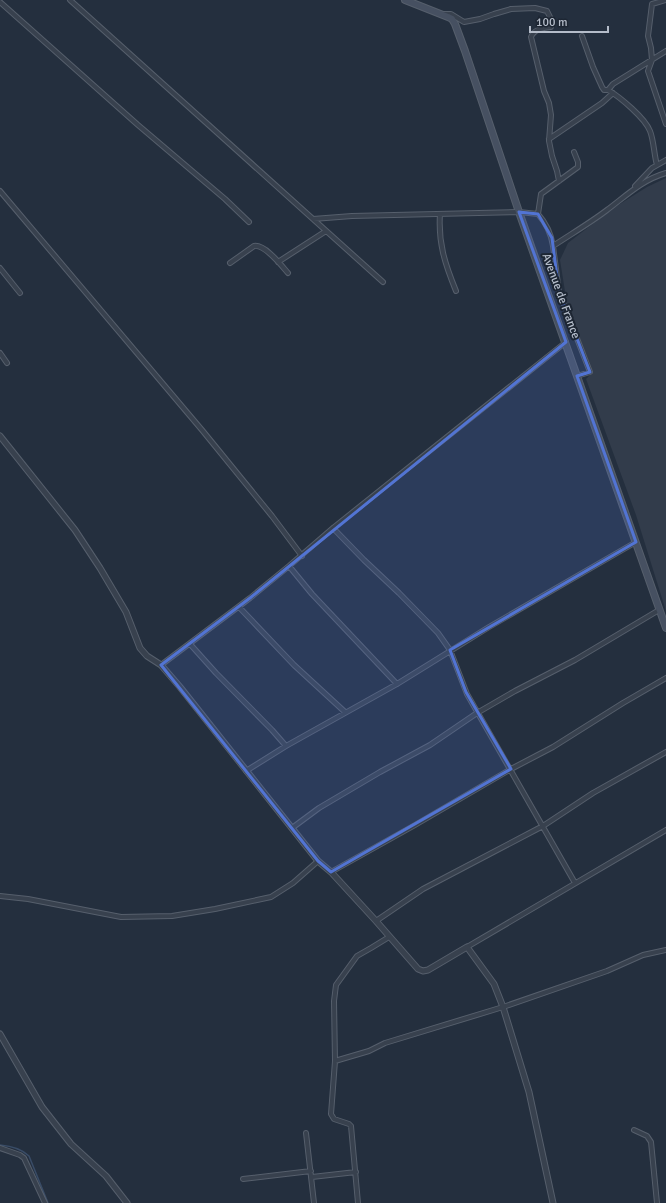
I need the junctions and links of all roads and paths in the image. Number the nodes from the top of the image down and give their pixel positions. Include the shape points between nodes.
1 (70, 0) edge
2 (405, 0) edge
3 (666, 0) edge
4 (0, 2) edge
5 (442, 14) junction
6 (582, 36) dead end
7 (666, 51) edge
8 (652, 60) junction
9 (608, 90) junction
10 (613, 93) junction
11 (666, 124) edge
12 (549, 139) junction
13 (574, 152) dead end
14 (666, 160) edge
15 (657, 165) junction
16 (666, 173) edge
17 (559, 181) junction
18 (631, 190) junction
19 (0, 191) edge
20 (519, 212) junction
21 (440, 214) junction
22 (538, 214) junction
23 (313, 219) junction
24 (249, 222) dead end
25 (326, 231) junction
26 (553, 246) junction
27 (278, 262) junction
28 (230, 263) dead end
29 (0, 268) edge
30 (288, 273) dead end
31 (383, 282) dead end
32 (456, 291) dead end
33 (20, 293) dead end
34 (566, 342) junction
35 (0, 353) edge
36 (7, 363) dead end
37 (577, 376) junction
38 (0, 436) edge
39 (334, 528) junction
40 (636, 542) junction
41 (302, 556) junction
42 (289, 566) junction
43 (239, 607) junction
44 (660, 610) junction
45 (666, 628) edge
46 (190, 644) junction
47 (450, 650) junction
48 (161, 665) junction
49 (666, 678) edge
50 (397, 684) junction
51 (345, 712) junction
52 (477, 713) junction
53 (286, 746) junction
54 (666, 752) edge
55 (511, 769) junction
56 (246, 771) junction
57 (542, 826) junction
58 (292, 828) junction
59 (666, 830) edge
60 (318, 861) junction
61 (331, 872) junction
62 (575, 883) junction
63 (0, 896) edge
64 (376, 921) junction
65 (389, 937) junction
66 (467, 947) junction
67 (666, 950) edge
68 (503, 1007) junction
69 (0, 1034) edge
70 (334, 1061) junction
71 (634, 1130) dead end
72 (306, 1132) dead end
73 (0, 1148) edge
74 (311, 1171) junction
75 (356, 1172) junction
76 (312, 1177) junction
77 (243, 1179) dead end
78 (45, 1203) edge
79 (127, 1203) edge
80 (314, 1203) edge
81 (358, 1203) edge
82 (553, 1203) edge
83 (658, 1203) edge

1 - 23 street
2 - 5 main road, Avenue de France
3 - 8 street via 653,2 651,5 648,36
4 - 24 street
5 - 12 street via 451,14 464,22 511,9 535,8 547,11 552,21 551,27 539,29 532,33 531,38 549,103
5 - 20 main road, Avenue de France via 452,19 458,31
6 - 9 street via 602,87
7 - 8 street
8 - 9 street via 613,84
8 - 11 street via 648,72
9 - 10 street
10 - 12 street
10 - 15 street via 631,107 650,130
12 - 17 street
13 - 17 street via 578,167
14 - 15 street
15 - 18 street
16 - 18 street via 654,176
17 - 22 street via 541,194
18 - 26 street
19 - 41 street via 202,430
20 - 21 street
20 - 22 street
20 - 34 main road, Avenue de France
21 - 23 street
21 - 32 street via 441,242
22 - 26 street via 552,238
23 - 25 street
25 - 27 street
25 - 31 street
26 - 37 street via 559,292 590,372
27 - 28 street via 262,247 256,245
27 - 30 street
29 - 33 street
34 - 37 main road, Avenue de France
34 - 39 street
35 - 36 street
37 - 40 main road, Avenue de France
38 - 48 street via 78,534 123,607 140,648
39 - 41 street
39 - 47 street via 438,633
40 - 44 main road, Avenue de France
40 - 47 street
41 - 42 street
42 - 43 street
42 - 50 street
43 - 46 street
43 - 51 street via 294,665
44 - 45 main road, Avenue de France
44 - 52 street
46 - 48 street
46 - 53 street
47 - 50 street
47 - 52 street
48 - 56 street
49 - 55 street via 553,747
50 - 51 street
51 - 53 street
52 - 55 street
52 - 58 street via 427,747 319,808
53 - 56 street
54 - 57 street via 593,793
55 - 57 street
55 - 61 street
56 - 58 street
57 - 62 street
57 - 64 street via 424,889
58 - 60 street
59 - 62 street
60 - 61 street
60 - 63 street via 293,883 271,897 172,916 120,917 43,901
61 - 64 street
62 - 66 street
64 - 65 street
65 - 66 street via 412,964 423,971
65 - 70 street via 357,956 336,985
66 - 68 street via 494,984
67 - 68 street via 643,955 606,971
68 - 70 street
68 - 82 street via 529,1092
69 - 79 street via 42,1107 71,1144 107,1177
70 - 75 street via 331,1114 334,1119 351,1126
71 - 83 street via 648,1136 652,1142
72 - 74 street
73 - 78 street via 24,1158
74 - 76 street
74 - 77 street
75 - 76 street
75 - 81 street
76 - 80 street

